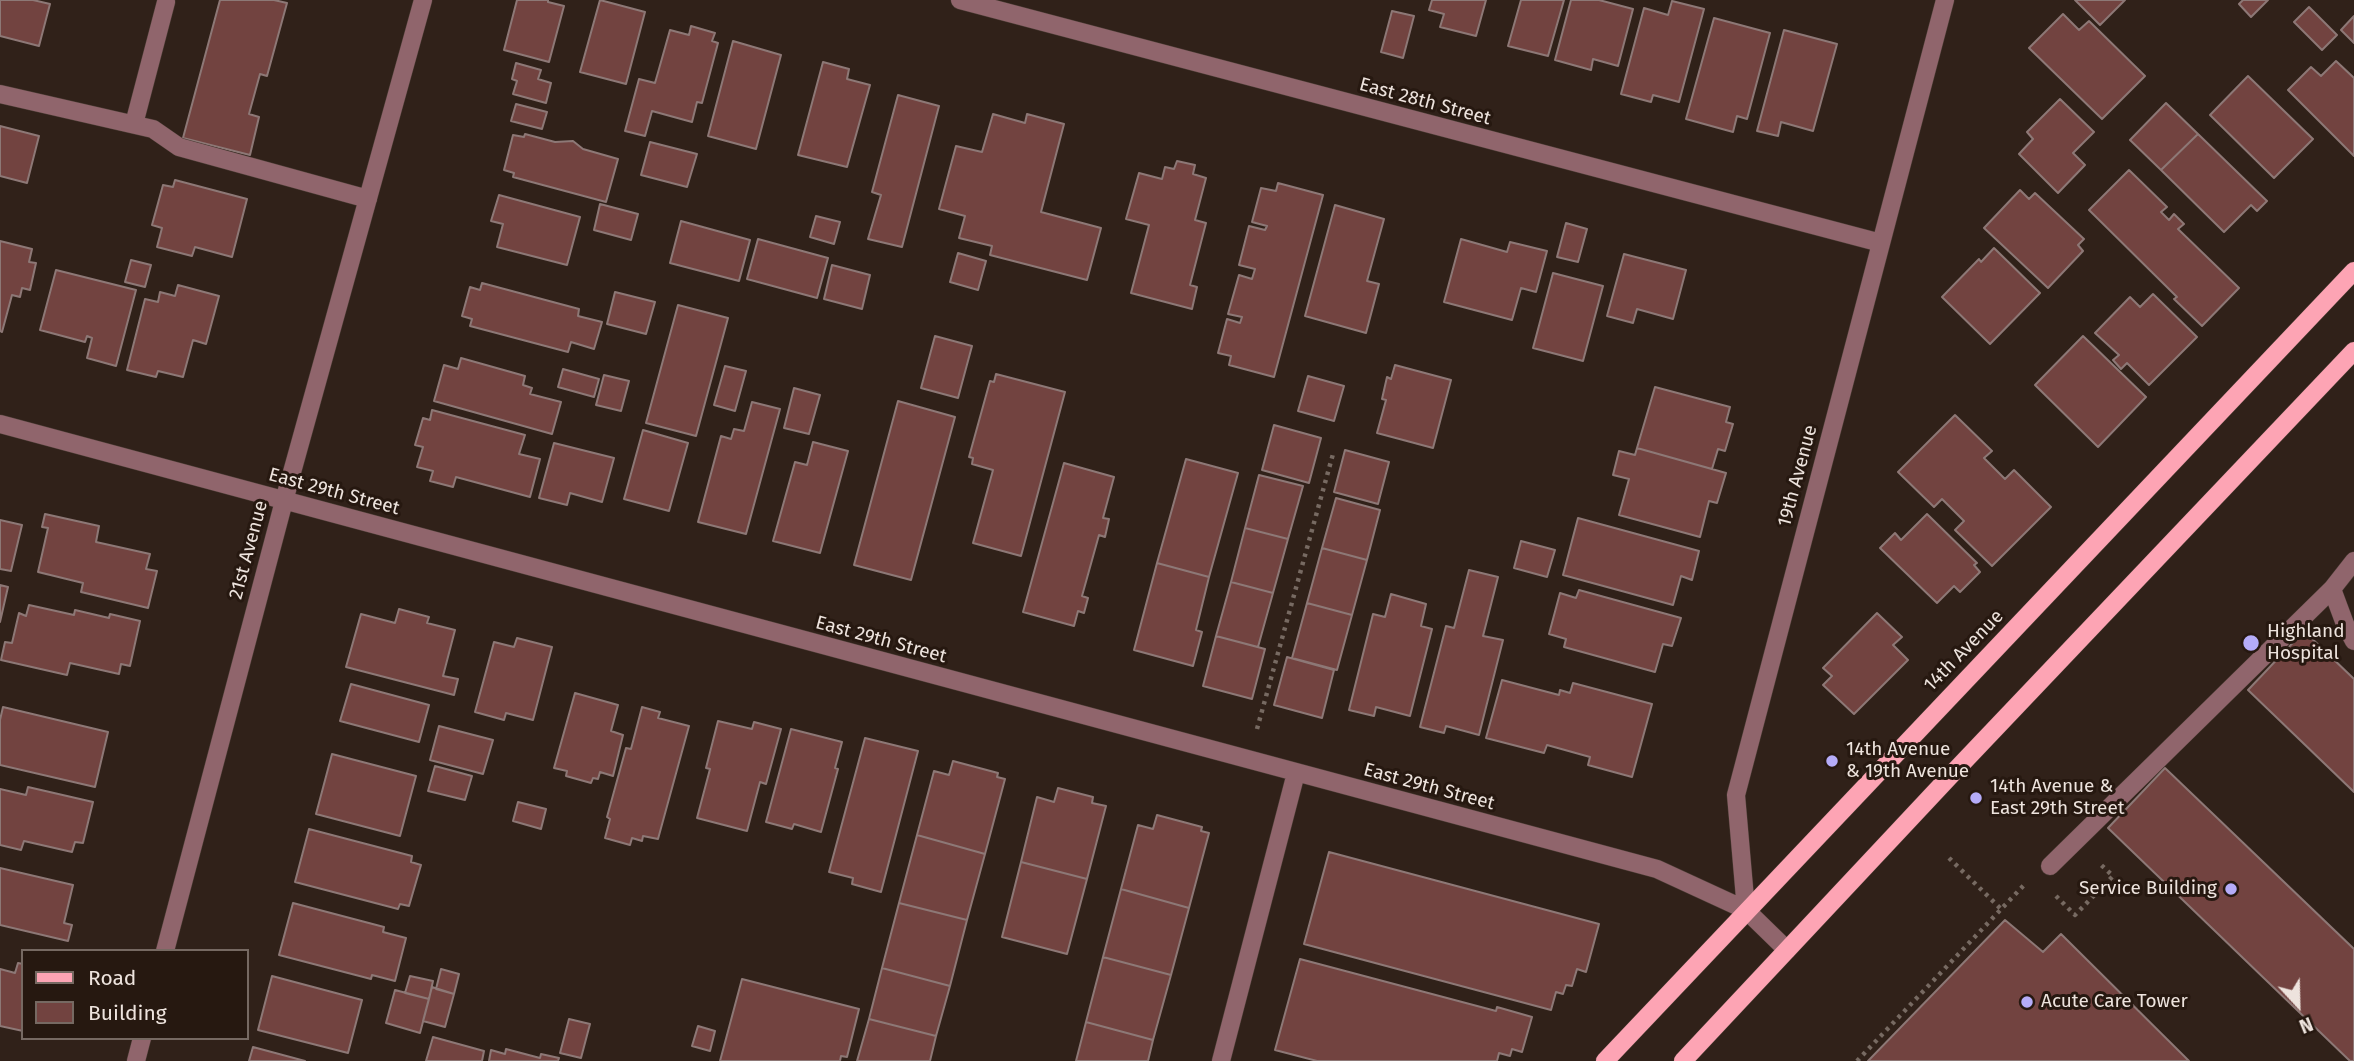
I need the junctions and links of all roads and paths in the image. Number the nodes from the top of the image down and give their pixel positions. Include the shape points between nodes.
1 (423, 0) edge
2 (960, 0) edge
3 (1945, 0) edge
4 (166, 2) dead end
5 (0, 94) edge
6 (134, 124) junction
7 (368, 199) junction
8 (1881, 243) junction
9 (2354, 271) edge
10 (2354, 351) edge
11 (0, 424) edge
12 (1333, 454) dead end
13 (284, 501) junction
14 (2354, 561) edge
15 (2332, 589) junction
16 (2354, 641) edge
17 (1264, 703) dead end
18 (1296, 773) junction
19 (1949, 858) dead end
20 (2099, 863) dead end
21 (2050, 866) dead end
22 (2026, 883) dead end
23 (2051, 891) dead end
24 (2001, 909) junction
25 (1746, 910) junction
26 (166, 949) edge
27 (1787, 950) junction
28 (141, 1040) edge
29 (136, 1061) edge
30 (1221, 1061) edge
31 (1605, 1061) edge
32 (1683, 1061) edge
33 (1857, 1061) edge

1 - 7 street, 21st Avenue
2 - 8 street, East 28th Street
3 - 8 street, 19th Avenue
4 - 6 street
5 - 6 street
6 - 7 street via 153,129 179,147
7 - 13 street, 21st Avenue
8 - 25 street, 19th Avenue via 1736,795
9 - 25 main road, 14th Avenue
10 - 27 main road
11 - 13 street, East 29th Street
12 - 17 path
13 - 18 street, East 29th Street
13 - 26 street, 21st Avenue
14 - 15 street
15 - 16 street
15 - 21 street
18 - 25 street, East 29th Street via 1657,869
18 - 30 street
19 - 24 path
20 - 23 path via 2113,876 2076,915
22 - 24 path
24 - 33 path
25 - 27 street
25 - 31 main road, 14th Avenue
27 - 32 main road
28 - 29 street

